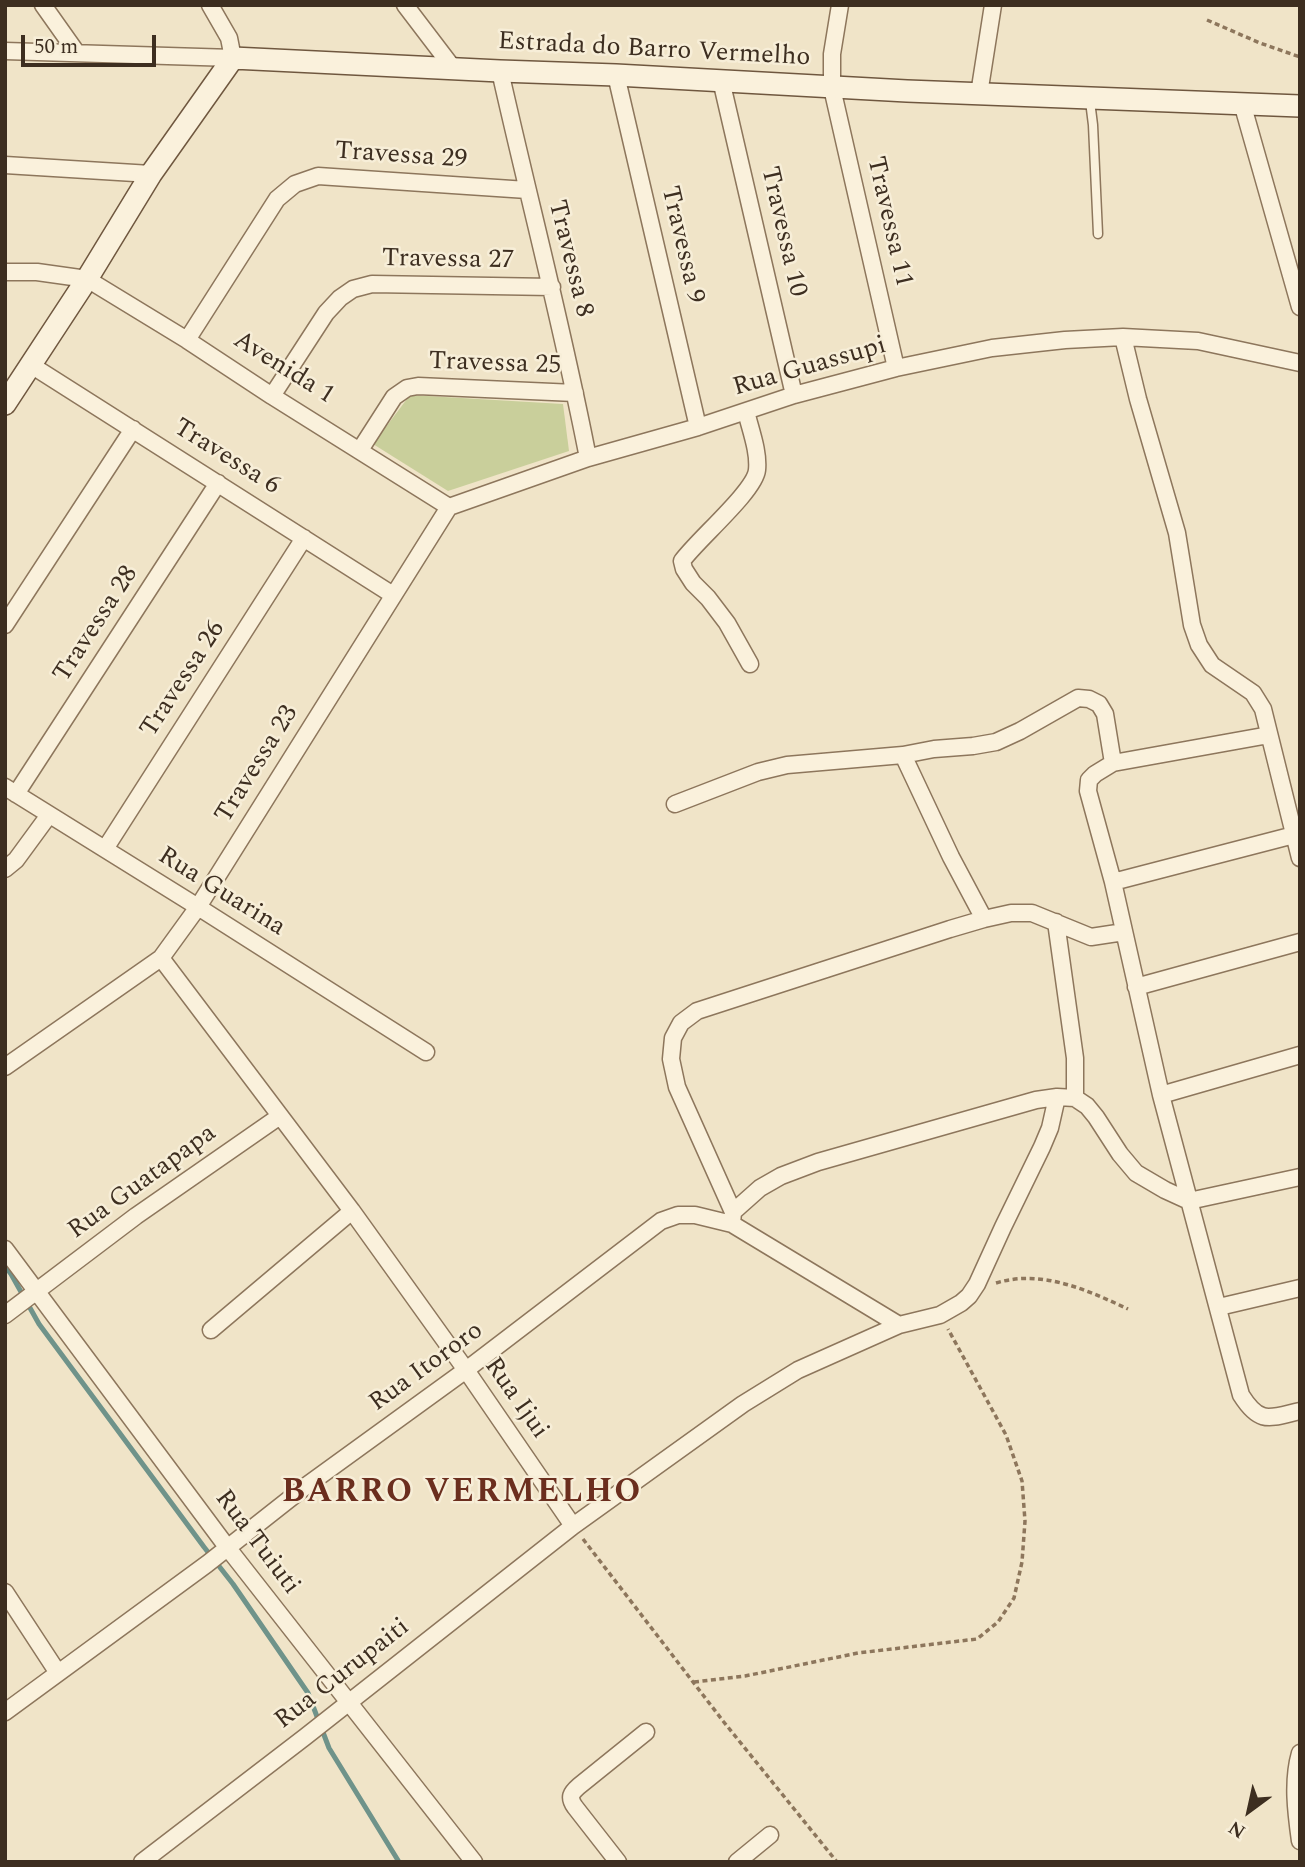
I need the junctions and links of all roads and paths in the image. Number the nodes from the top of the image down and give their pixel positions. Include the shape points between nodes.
1 (43, 5) edge
2 (210, 5) edge
3 (405, 5) edge
4 (840, 5) edge
5 (993, 5) edge
6 (1207, 20) dead end
7 (5, 51) edge
8 (77, 53) junction
9 (1300, 57) edge
10 (233, 58) junction
11 (453, 68) junction
12 (500, 71) junction
13 (616, 75) junction
14 (721, 80) junction
15 (832, 88) junction
16 (979, 94) junction
17 (1090, 97) junction
18 (1242, 103) junction
19 (1300, 106) edge
20 (5, 165) edge
21 (151, 174) junction
22 (527, 190) junction
23 (1098, 234) dead end
24 (5, 272) edge
25 (87, 279) junction
26 (552, 287) junction
27 (1300, 307) edge
28 (1123, 337) junction
29 (187, 340) junction
30 (1300, 363) edge
31 (31, 365) junction
32 (896, 368) junction
33 (575, 393) junction
34 (794, 395) junction
35 (272, 396) junction
36 (5, 404) edge
37 (746, 411) junction
38 (698, 427) junction
39 (133, 429) junction
40 (360, 450) junction
41 (588, 458) junction
42 (218, 483) junction
43 (449, 507) junction
44 (304, 538) junction
45 (393, 595) junction
46 (5, 625) edge
47 (750, 664) dead end
48 (1269, 735) junction
49 (903, 755) junction
50 (1114, 763) junction
51 (11, 791) edge
52 (675, 804) dead end
53 (49, 815) junction
54 (1294, 835) junction
55 (105, 849) junction
56 (1300, 858) edge
57 (5, 869) edge
58 (1113, 882) junction
59 (198, 907) junction
60 (984, 919) junction
61 (1056, 922) junction
62 (1124, 932) junction
63 (1300, 942) edge
64 (161, 958) junction
65 (1136, 987) junction
66 (426, 1052) dead end
67 (1300, 1055) edge
68 (5, 1067) edge
69 (1161, 1095) junction
70 (1057, 1097) junction
71 (1075, 1098) junction
72 (281, 1116) junction
73 (1300, 1177) edge
74 (1189, 1201) junction
75 (352, 1211) junction
76 (732, 1218) junction
77 (5, 1249) edge
78 (1300, 1288) edge
79 (969, 1296) junction
80 (22, 1303) edge
81 (1219, 1307) junction
82 (1128, 1309) dead end
83 (940, 1315) junction
84 (899, 1325) junction
85 (211, 1330) dead end
86 (466, 1370) junction
87 (1300, 1411) edge
88 (573, 1526) junction
89 (225, 1549) junction
90 (5, 1592) edge
91 (58, 1674) junction
92 (694, 1682) junction
93 (348, 1703) junction
94 (5, 1713) edge
95 (646, 1732) dead end
96 (1300, 1753) edge
97 (770, 1835) dead end
98 (1300, 1841) edge
99 (142, 1862) edge
100 (474, 1862) edge
101 (618, 1862) edge
102 (737, 1862) edge
103 (837, 1862) edge

1 - 8 street
2 - 10 street via 229,38
3 - 11 street
4 - 15 street, Travessa 11
5 - 16 street
6 - 9 path
7 - 8 street, Estrada do Barro Vermelho
8 - 10 street, Estrada do Barro Vermelho
10 - 11 street, Estrada do Barro Vermelho
10 - 21 street
11 - 12 street, Estrada do Barro Vermelho
12 - 13 street, Estrada do Barro Vermelho
12 - 22 street, Travessa 8
13 - 14 street, Estrada do Barro Vermelho
13 - 38 street, Travessa 9
14 - 15 street, Estrada do Barro Vermelho
14 - 34 street, Travessa 10
15 - 16 street, Estrada do Barro Vermelho
15 - 32 street, Travessa 11
16 - 17 street, Estrada do Barro Vermelho
17 - 18 street, Estrada do Barro Vermelho
17 - 23 lane
18 - 19 street, Estrada do Barro Vermelho
18 - 27 street
20 - 21 street
21 - 25 street
22 - 26 street, Travessa 8
22 - 29 street, Travessa 29 via 318,176 295,184 277,199
24 - 25 street
25 - 29 street, Avenida 1
25 - 31 street
26 - 33 street, Travessa 8
26 - 35 street, Travessa 27 via 372,284 353,289 327,313
28 - 30 street, Rua Guassupi via 1198,341
28 - 32 street, Rua Guassupi via 992,348
28 - 48 street via 1177,533 1199,645 1212,665 1253,693 1263,709
29 - 35 street, Avenida 1
31 - 36 street
31 - 39 street, Travessa 6
32 - 34 street, Rua Guassupi
33 - 40 street, Travessa 25 via 407,388 394,397
33 - 41 street, Travessa 8
34 - 37 street, Rua Guassupi
35 - 40 street, Avenida 1
37 - 38 street, Rua Guassupi
37 - 47 street via 757,459 753,482 682,561
38 - 41 street, Rua Guassupi
39 - 42 street, Travessa 6
39 - 46 street
40 - 43 street, Avenida 1
41 - 43 street, Rua Guassupi
42 - 44 street, Travessa 6
42 - 51 street, Travessa 28
43 - 45 street
44 - 45 street, Travessa 6
44 - 55 street, Travessa 26
45 - 59 street, Travessa 23
48 - 50 street
48 - 54 street
49 - 50 street via 996,742 1077,698 1099,704 1105,714
49 - 52 street via 787,765
49 - 60 street
50 - 58 street via 1089,780 1088,791
51 - 53 street, Rua Guarina
53 - 55 street, Rua Guarina
53 - 57 street
54 - 56 street
54 - 58 street
55 - 59 street, Rua Guarina
58 - 62 street
59 - 64 street, Travessa 23
59 - 66 street, Rua Guarina
60 - 61 street via 1011,913
60 - 76 street via 697,1011 681,1023 673,1038 671,1059 677,1087
61 - 62 street via 1091,937
61 - 71 street via 1075,1058
62 - 65 street
63 - 65 street
64 - 68 street
64 - 72 street, Rua Ijui
65 - 69 street
67 - 69 street
69 - 74 street
70 - 71 street
70 - 76 street via 818,1162 760,1188
70 - 79 street via 1042,1147
71 - 74 street via 1096,1117 1136,1173
72 - 75 street, Rua Ijui
72 - 80 street, Rua Guatapapa via 136,1216
73 - 74 street
74 - 81 street
75 - 85 street
75 - 86 street, Rua Ijui
76 - 84 street, Rua Itororo
76 - 86 street, Rua Itororo via 678,1215 660,1221
77 - 80 street, Rua Tuiuti
78 - 81 street
79 - 82 path via 992,1284 1032,1279 1083,1288
79 - 83 street, Rua Curupaiti
80 - 89 street, Rua Tuiuti
81 - 87 street via 1241,1395 1250,1409 1261,1417
83 - 84 street, Rua Curupaiti
83 - 92 path via 1006,1435 1022,1481 1022,1562 1014,1598 998,1622 977,1639 858,1653
84 - 88 street, Rua Curupaiti via 798,1370
86 - 88 street, Rua Ijui
86 - 89 street, Rua Itororo
88 - 92 path
88 - 93 street, Rua Curupaiti
89 - 91 street, Rua Itororo
89 - 93 street, Rua Tuiuti
90 - 91 street
91 - 94 street, Rua Itororo
92 - 103 path
93 - 99 street, Rua Curupaiti
93 - 100 street, Rua Tuiuti
95 - 101 street via 570,1796
96 - 98 street via 1296,1812
97 - 102 street

